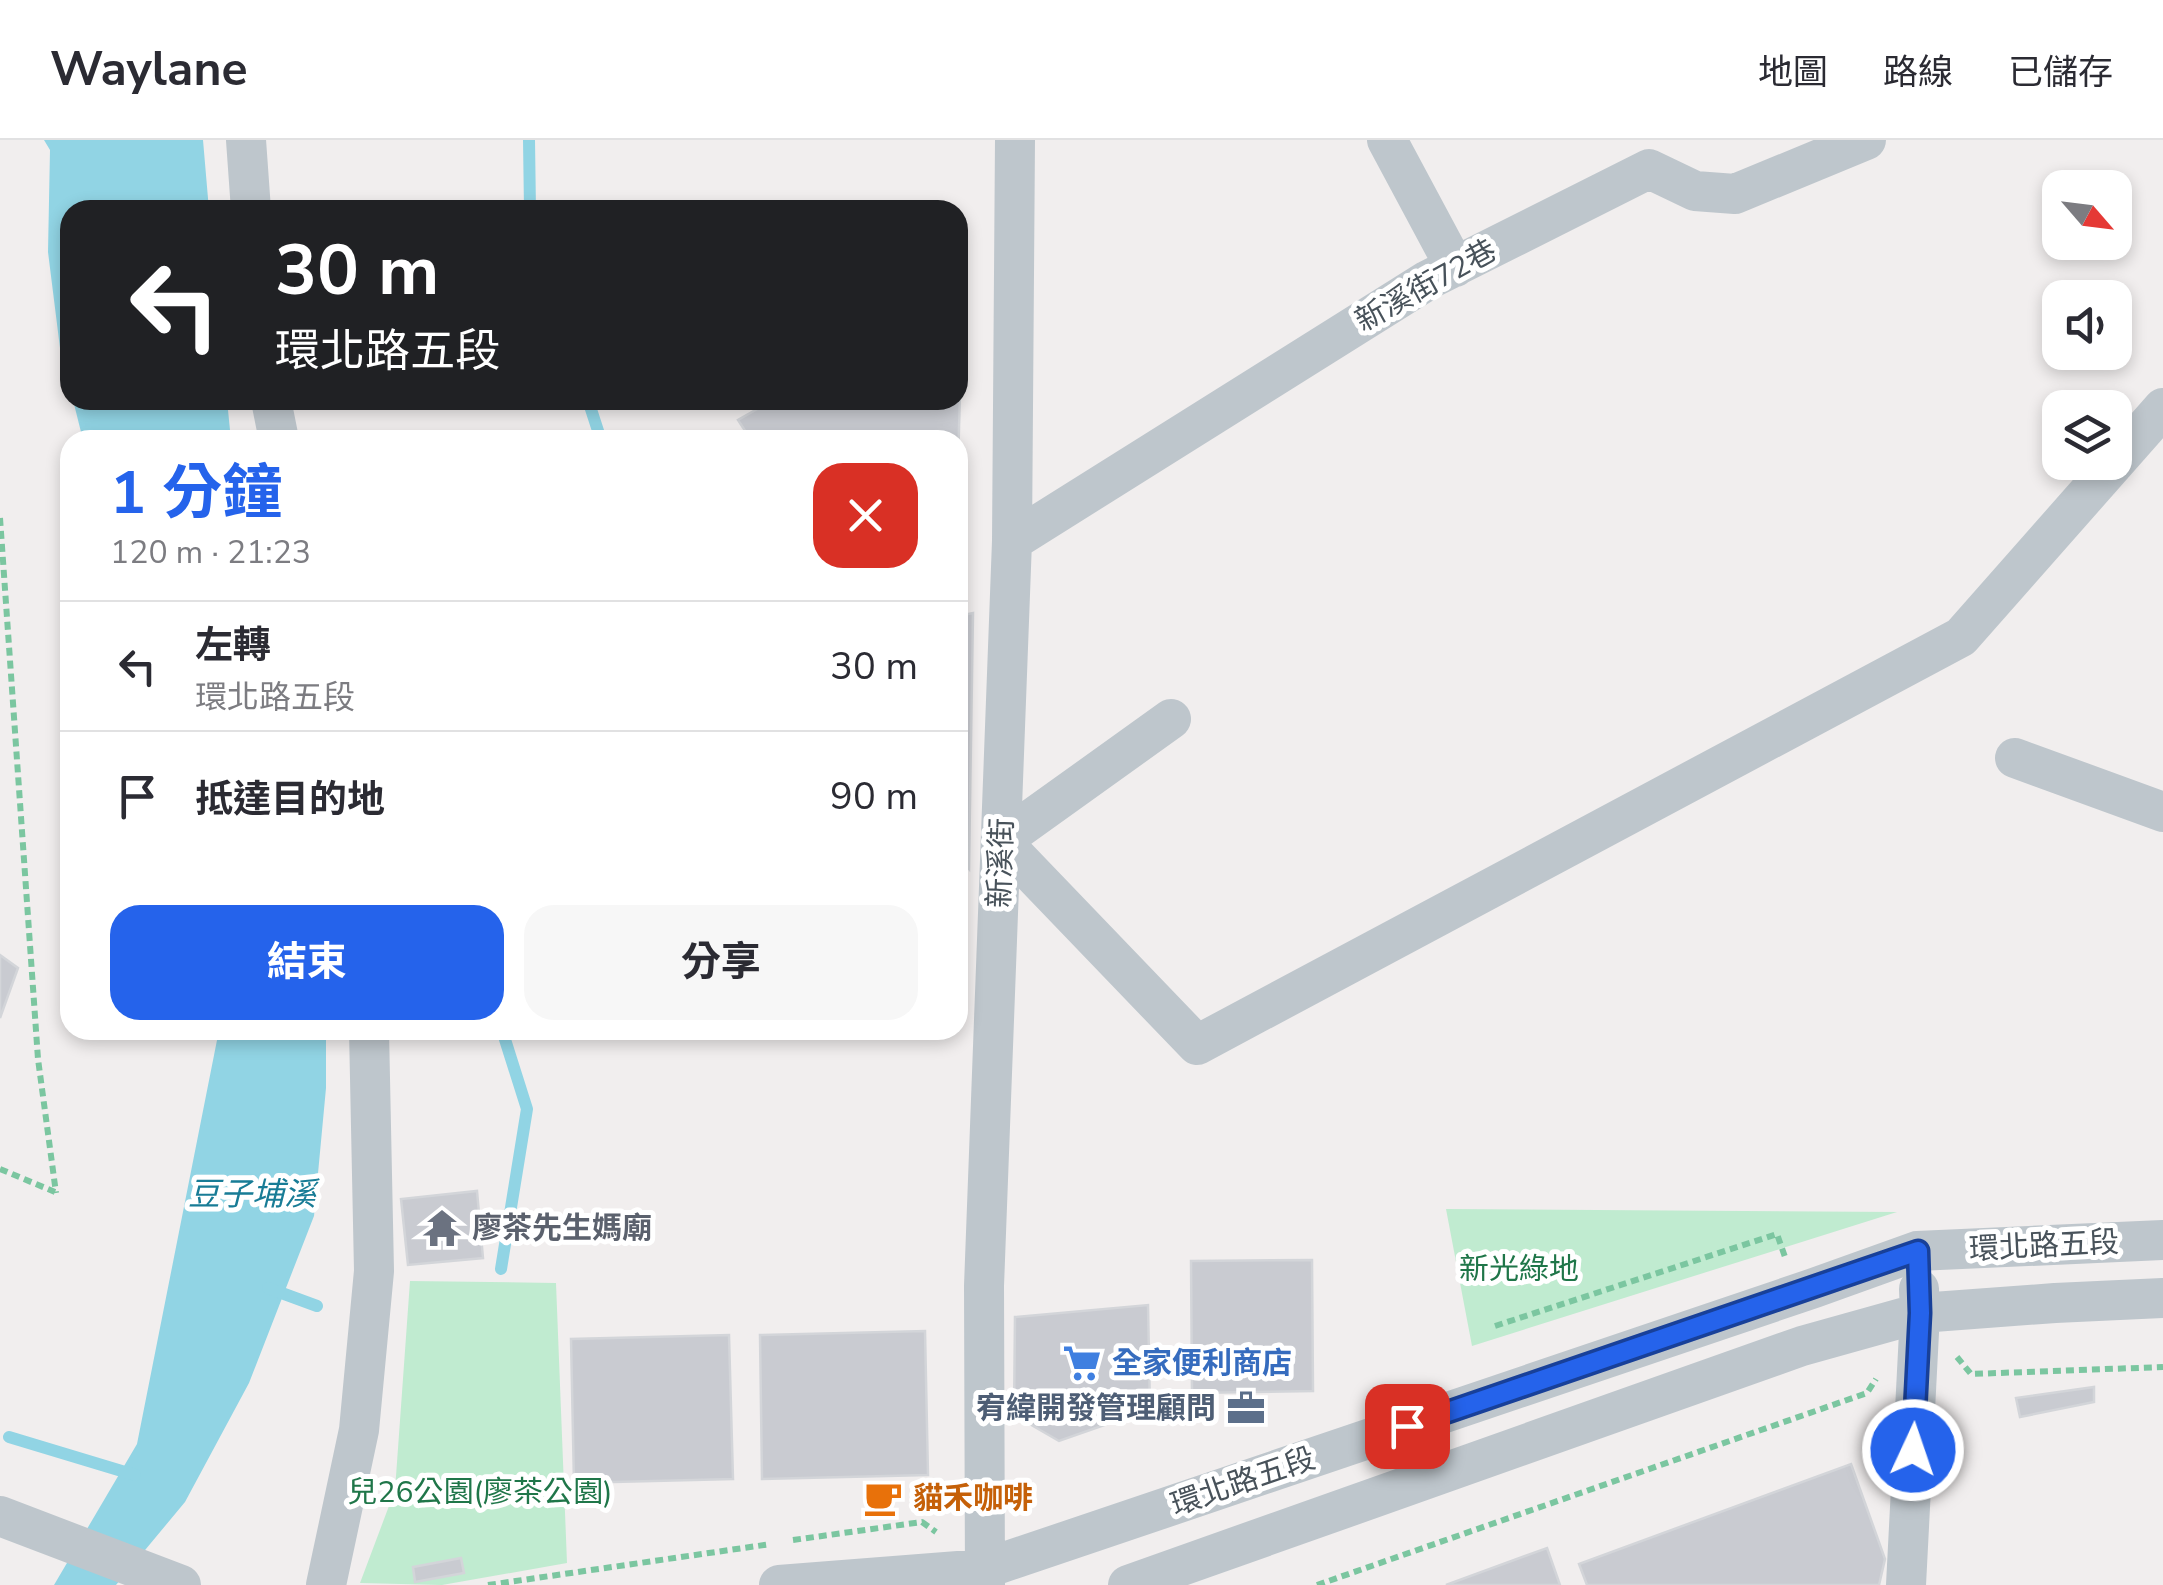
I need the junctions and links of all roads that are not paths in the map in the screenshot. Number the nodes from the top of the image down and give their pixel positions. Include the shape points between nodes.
1 (246, 140) edge
2 (1015, 140) edge
3 (1387, 140) edge
4 (1866, 140) edge
5 (249, 200) edge
6 (1455, 267) junction
7 (2163, 408) edge
8 (1012, 541) junction
9 (1171, 720) dead end
10 (2015, 758) dead end
11 (2163, 812) edge
12 (1001, 841) junction
13 (369, 1040) edge
14 (2163, 1240) edge
15 (1918, 1251) junction
16 (2163, 1298) edge
17 (1920, 1313) junction
18 (0, 1516) edge
19 (984, 1577) edge
20 (182, 1585) edge
21 (326, 1585) edge
22 (779, 1585) edge
23 (1128, 1585) edge
24 (1906, 1585) edge

1 - 5 street
2 - 8 street, 新溪街
3 - 6 street
4 - 6 street, 新溪街72巷 via 1734,194 1695,192 1649,169
6 - 8 street, 新溪街72巷
7 - 12 street via 1962,636 1197,1046
8 - 12 street, 新溪街
9 - 12 street
10 - 11 street
12 - 19 street, 新溪街 via 984,1286
13 - 21 street via 374,1271 359,1430
14 - 15 street, 環北路五段
15 - 17 street
15 - 19 street, 環北路五段
16 - 17 street, 環北路五段
17 - 23 street, 環北路五段 via 1802,1346
17 - 24 street
18 - 20 street
19 - 22 street, 環北路五段

